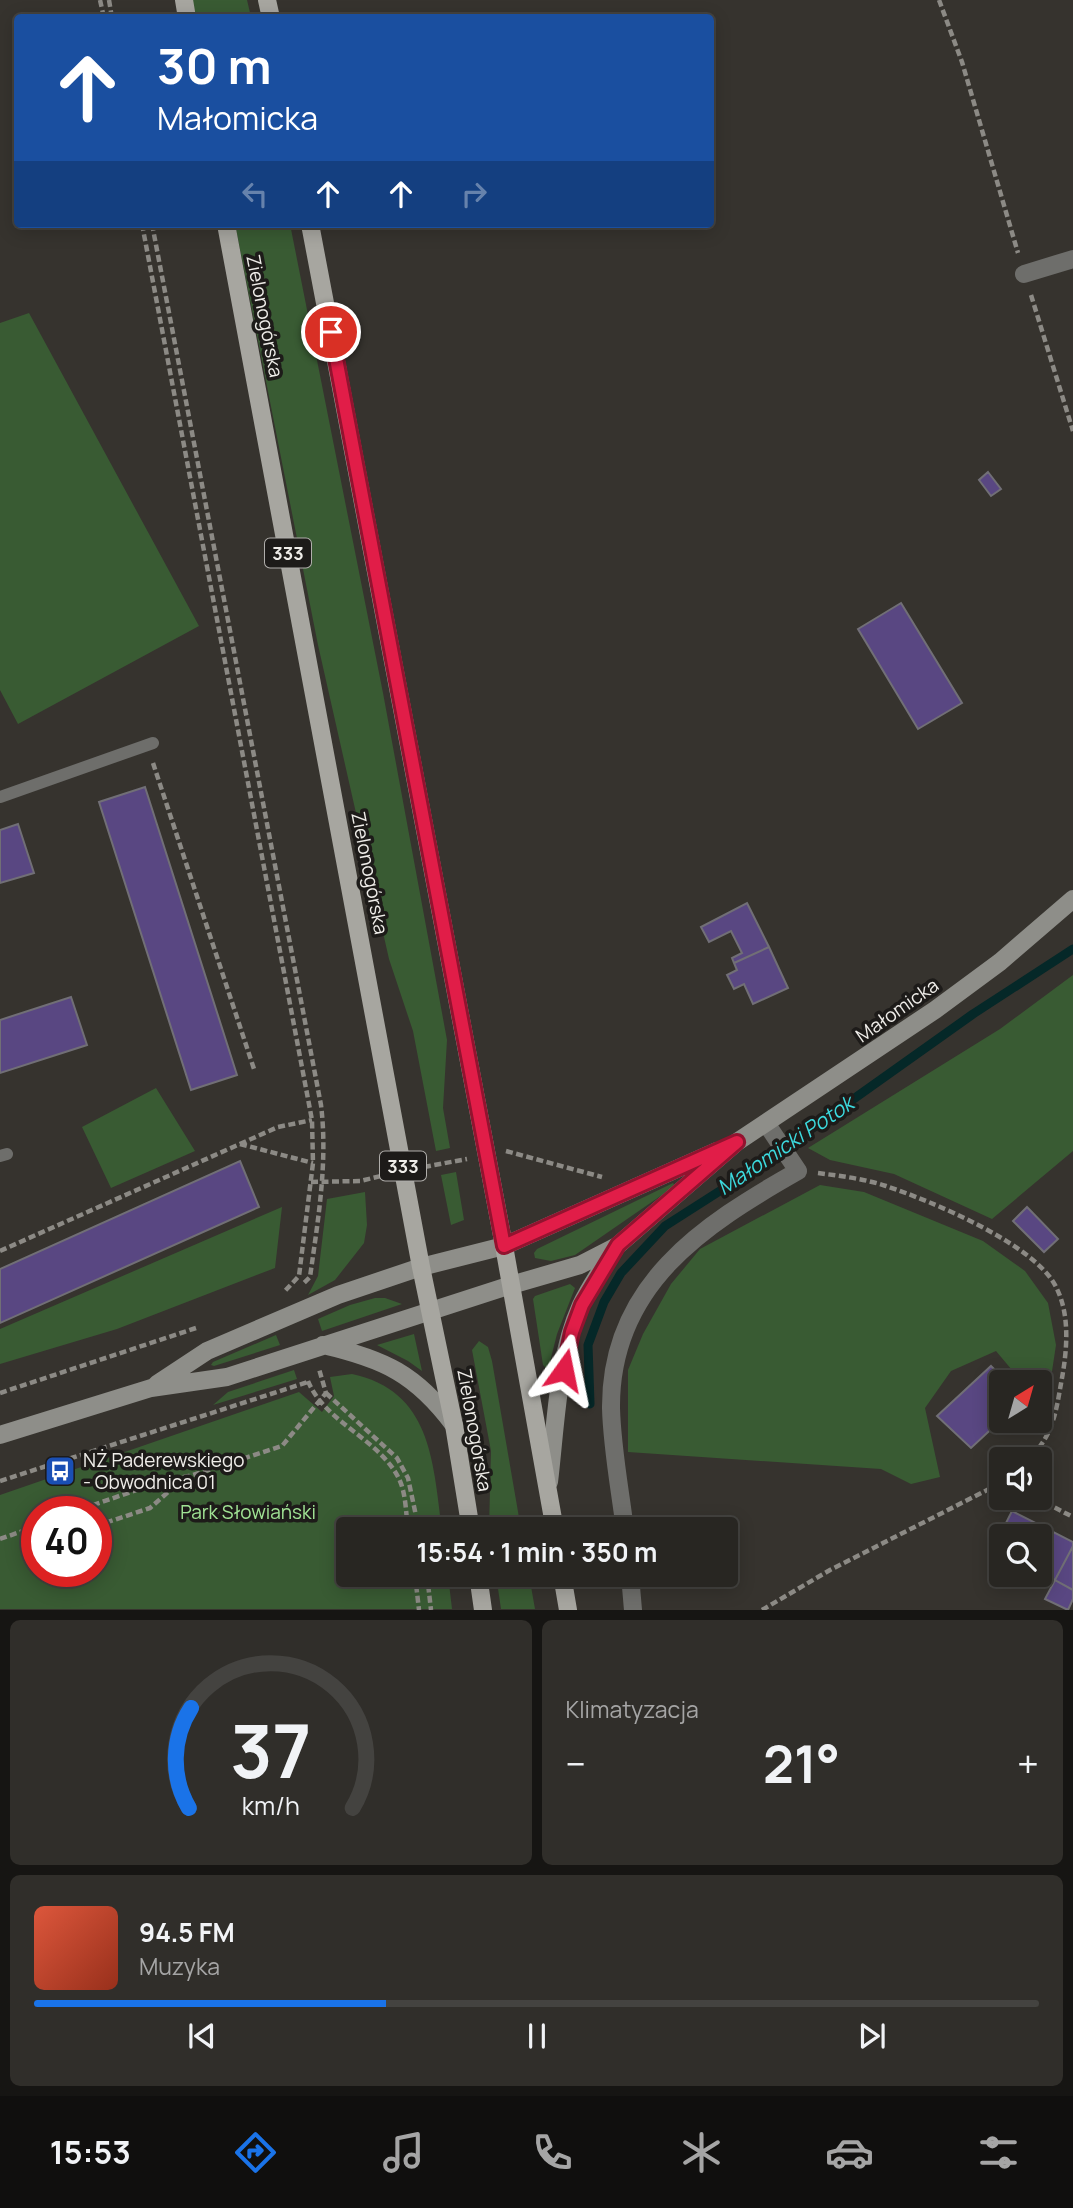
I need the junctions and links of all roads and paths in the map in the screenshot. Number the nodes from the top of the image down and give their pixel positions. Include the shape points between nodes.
1 (939, 0) edge
2 (143, 228) edge
3 (153, 228) edge
4 (227, 228) edge
5 (311, 228) edge
6 (1073, 259) edge
7 (1024, 274) junction
8 (1073, 431) edge
9 (150, 744) joint
10 (0, 797) edge
11 (1073, 899) edge
12 (254, 1069) dead end
13 (312, 1120) junction
14 (766, 1123) junction
15 (737, 1142) junction
16 (239, 1143) junction
17 (487, 1155) junction
18 (313, 1163) junction
19 (794, 1165) junction
20 (404, 1171) junction
21 (311, 1182) junction
22 (322, 1182) junction
23 (617, 1196) junction
24 (618, 1245) junction
25 (504, 1246) junction
26 (0, 1251) edge
27 (421, 1267) junction
28 (511, 1285) junction
29 (279, 1297) dead end
30 (431, 1311) junction
31 (300, 1312) junction
32 (208, 1324) dead end
33 (318, 1347) junction
34 (308, 1382) dead end
35 (151, 1388) junction
36 (0, 1393) edge
37 (326, 1393) junction
38 (320, 1401) junction
39 (453, 1425) junction
40 (0, 1435) edge
41 (1040, 1447) edge
42 (193, 1475) junction
43 (0, 1481) edge
44 (548, 1489) junction
45 (989, 1489) edge
46 (112, 1499) edge
47 (1052, 1506) edge
48 (406, 1517) edge
49 (416, 1517) edge
50 (469, 1517) edge
51 (553, 1517) edge
52 (624, 1517) edge
53 (1073, 1517) edge
54 (112, 1521) edge
55 (21, 1532) edge
56 (0, 1539) edge
57 (416, 1587) edge
58 (428, 1587) edge
59 (480, 1587) edge
60 (564, 1587) edge
61 (631, 1587) edge
62 (419, 1609) edge
63 (431, 1609) edge
64 (483, 1609) edge
65 (568, 1609) edge
66 (633, 1609) edge
67 (762, 1609) edge

1 - 7 path via 962,62
2 - 13 path
3 - 22 path via 316,1078 323,1128
4 - 20 main road, Zielonogórska / 333
5 - 17 main road
6 - 7 street
7 - 8 path
9 - 10 lane
9 - 12 path
11 - 14 street, Małomicka via 1000,962
13 - 16 path via 278,1127
13 - 18 path
14 - 15 street, Małomicka
14 - 19 street
15 - 23 street, Małomicka
15 - 24 street, Małomicka
16 - 18 path
16 - 26 path
17 - 20 path
17 - 23 path via 509,1150 607,1178
17 - 25 main road
18 - 21 path
19 - 41 path via 884,1185 931,1204 1001,1236 1038,1264 1057,1288 1067,1353 1054,1423
19 - 52 street via 693,1238 668,1262 626,1324 611,1406
20 - 22 path via 360,1181
20 - 27 main road, Zielonogórska / 333
21 - 22 path
21 - 29 path via 299,1276
22 - 31 path via 310,1277 294,1295
23 - 25 street, Małomicka
24 - 28 street, Małomicka via 580,1265
24 - 44 street via 586,1296 572,1332
25 - 27 street, Małomicka
25 - 28 main road
27 - 30 main road, Zielonogórska / 333
27 - 31 street, Małomicka
28 - 30 street, Małomicka
28 - 44 main road
30 - 33 street, Małomicka
30 - 39 main road, Zielonogórska / 333
31 - 35 street, Małomicka via 207,1351
32 - 36 path
33 - 35 street, Małomicka via 218,1379
33 - 37 path
33 - 39 street via 374,1359 399,1370
34 - 43 path
35 - 40 street
37 - 38 path
37 - 49 path via 397,1458 408,1478
38 - 42 path via 282,1446
38 - 48 path via 390,1464 401,1482
39 - 50 main road, Zielonogórska / 333
42 - 46 path
42 - 54 path via 150,1508
44 - 51 main road
45 - 67 path
47 - 53 path
55 - 56 path
57 - 62 path
58 - 63 path
59 - 64 main road
60 - 65 main road
61 - 66 street

